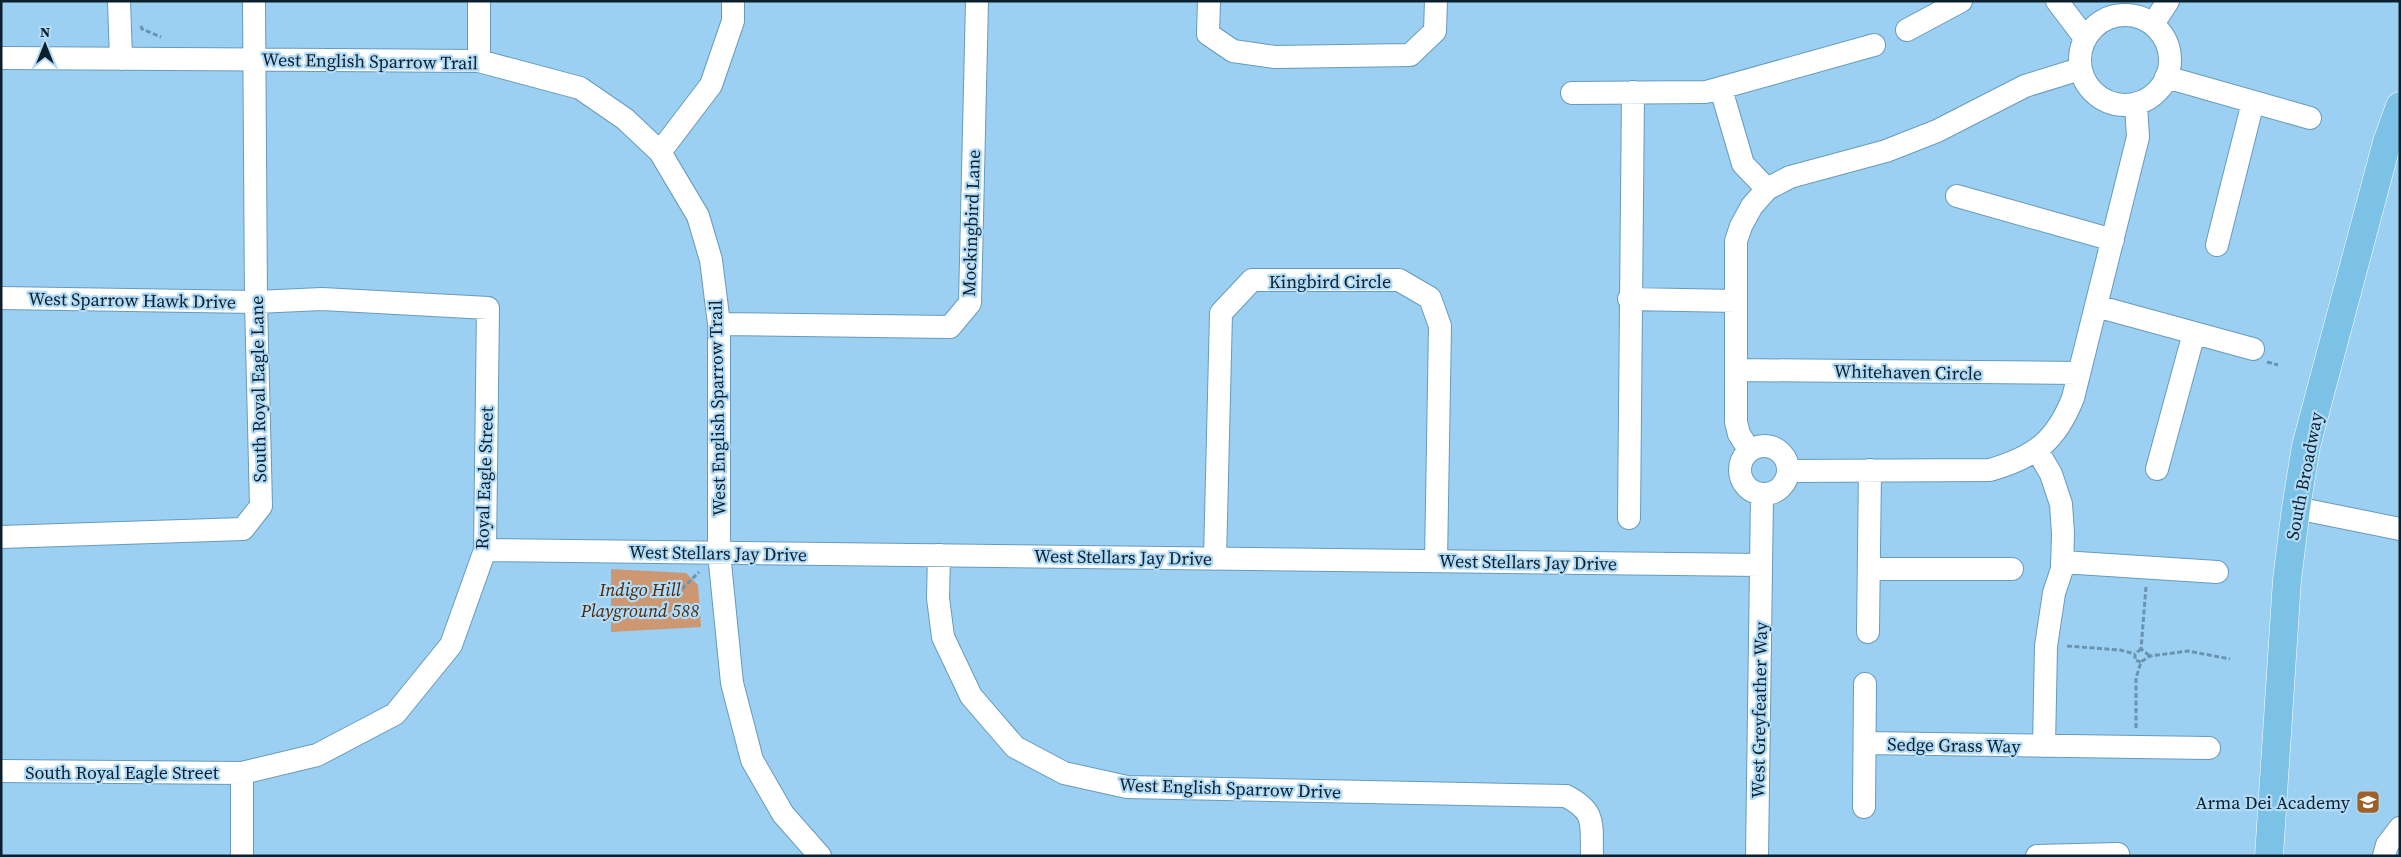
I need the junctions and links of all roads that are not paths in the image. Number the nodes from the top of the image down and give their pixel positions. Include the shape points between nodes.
1 (119, 1) edge
2 (254, 1) edge
3 (479, 1) edge
4 (733, 1) edge
5 (977, 1) edge
6 (1209, 1) edge
7 (1436, 1) edge
8 (1961, 1) edge
9 (2057, 1) edge
10 (2168, 1) edge
11 (2153, 24) junction
12 (1907, 30) dead end
13 (2085, 38) junction
14 (1874, 45) dead end
15 (1, 58) edge
16 (121, 59) junction
17 (254, 59) junction
18 (479, 61) junction
19 (2080, 69) junction
20 (2166, 77) junction
21 (1721, 89) junction
22 (1633, 92) junction
23 (1572, 93) dead end
24 (2253, 102) junction
25 (2136, 105) junction
26 (2400, 106) edge
27 (2310, 118) dead end
28 (660, 152) junction
29 (1767, 189) junction
30 (1957, 196) dead end
31 (2113, 240) junction
32 (2217, 245) dead end
33 (1, 298) edge
34 (322, 299) joint
35 (1629, 299) junction
36 (1736, 301) junction
37 (256, 302) junction
38 (2096, 306) junction
39 (719, 324) junction
40 (2194, 333) junction
41 (2253, 349) dead end
42 (1736, 370) junction
43 (2079, 373) junction
44 (1749, 450) junction
45 (2036, 450) junction
46 (1870, 470) junction
47 (2157, 470) dead end
48 (1789, 471) junction
49 (1762, 495) junction
50 (2296, 508) junction
51 (1629, 518) dead end
52 (2400, 529) edge
53 (1, 537) edge
54 (485, 550) junction
55 (719, 553) junction
56 (938, 555) junction
57 (1216, 558) junction
58 (1436, 561) junction
59 (2062, 562) junction
60 (1761, 565) junction
61 (1869, 568) junction
62 (2012, 569) dead end
63 (2217, 572) dead end
64 (1868, 632) dead end
65 (1865, 684) dead end
66 (1865, 743) junction
67 (2044, 746) junction
68 (2209, 748) dead end
69 (1, 771) edge
70 (242, 773) junction
71 (1864, 808) dead end
72 (2400, 828) edge
73 (2118, 854) dead end
74 (242, 856) edge
75 (820, 856) edge
76 (1592, 856) edge
77 (1757, 856) edge
78 (2037, 856) edge
79 (2269, 856) edge
80 (2384, 856) edge

1 - 16 street
2 - 17 street, South Royal Eagle Lane
3 - 18 street
4 - 28 street via 733,22 711,85
5 - 39 street, Mockingbird Lane via 970,303 950,327
6 - 7 street via 1208,34 1233,51 1276,57 1410,55 1435,31
8 - 12 street
9 - 13 street
10 - 11 street
11 - 13 street via 2140,17 2124,15 2101,22
11 - 20 street via 2166,39 2171,62
13 - 19 street
14 - 21 street
15 - 16 street, West English Sparrow Trail
16 - 17 street, West English Sparrow Trail
17 - 18 street, West English Sparrow Trail
17 - 37 street, South Royal Eagle Lane
18 - 28 street, West English Sparrow Trail via 580,88 625,119
19 - 25 street via 2085,82 2101,99 2118,105
19 - 29 street via 2025,86 1937,131 1886,151 1790,177
20 - 24 street
20 - 25 street via 2164,84 2147,101
21 - 22 street
21 - 29 street via 1743,164
22 - 23 street
22 - 35 street
24 - 27 street
24 - 32 street
25 - 31 street via 2138,137
26 - 50 main road, South Broadway via 2306,446
28 - 39 street, West English Sparrow Trail via 698,216 711,260
29 - 36 street via 1752,206 1736,241
30 - 31 street
31 - 38 street
33 - 37 street, West Sparrow Hawk Drive
34 - 37 street, West Sparrow Hawk Drive
34 - 54 street, Royal Eagle Street via 488,308
35 - 36 street
35 - 51 street
36 - 42 street
37 - 53 street, South Royal Eagle Lane via 261,506 243,529
38 - 40 street
38 - 43 street
39 - 55 street, West English Sparrow Trail
40 - 41 street
40 - 47 street
42 - 43 street, Whitehaven Circle
42 - 44 street via 1736,422
43 - 45 street via 2064,421 2053,436
44 - 48 street via 1771,446 1782,453
44 - 49 street via 1740,468 1742,480 1751,491
45 - 46 street via 2014,463 1990,470
45 - 59 street, Sedge Grass Way via 2051,474 2061,504
46 - 48 street
46 - 61 street
48 - 49 street via 1783,486 1772,494
49 - 60 street
50 - 52 street
50 - 79 main road, South Broadway via 2286,590
54 - 55 street, West Stellars Jay Drive
54 - 70 street, Royal Eagle Street via 451,645 395,714 317,755
55 - 56 street, West Stellars Jay Drive
55 - 75 street, West English Sparrow Trail via 732,683 752,760 783,814
56 - 57 street, West Stellars Jay Drive
56 - 76 street, West English Sparrow Drive via 938,598 943,637 971,696 1015,747 1064,773 1127,787 1566,796 1583,805 1591,820
57 - 58 street, West Stellars Jay Drive
57 - 58 street, Kingbird Circle via 1221,314 1252,280 1399,280 1430,298 1440,326
58 - 60 street, West Stellars Jay Drive
59 - 63 street
59 - 67 street, Sedge Grass Way via 2046,646
60 - 77 street, West Greyfeather Way
61 - 62 street
61 - 64 street
65 - 66 street, Sedge Grass Way
66 - 67 street, Sedge Grass Way
66 - 71 street, Sedge Grass Way
67 - 68 street, Sedge Grass Way
69 - 70 street, South Royal Eagle Street
70 - 74 street
72 - 80 street
73 - 78 street

